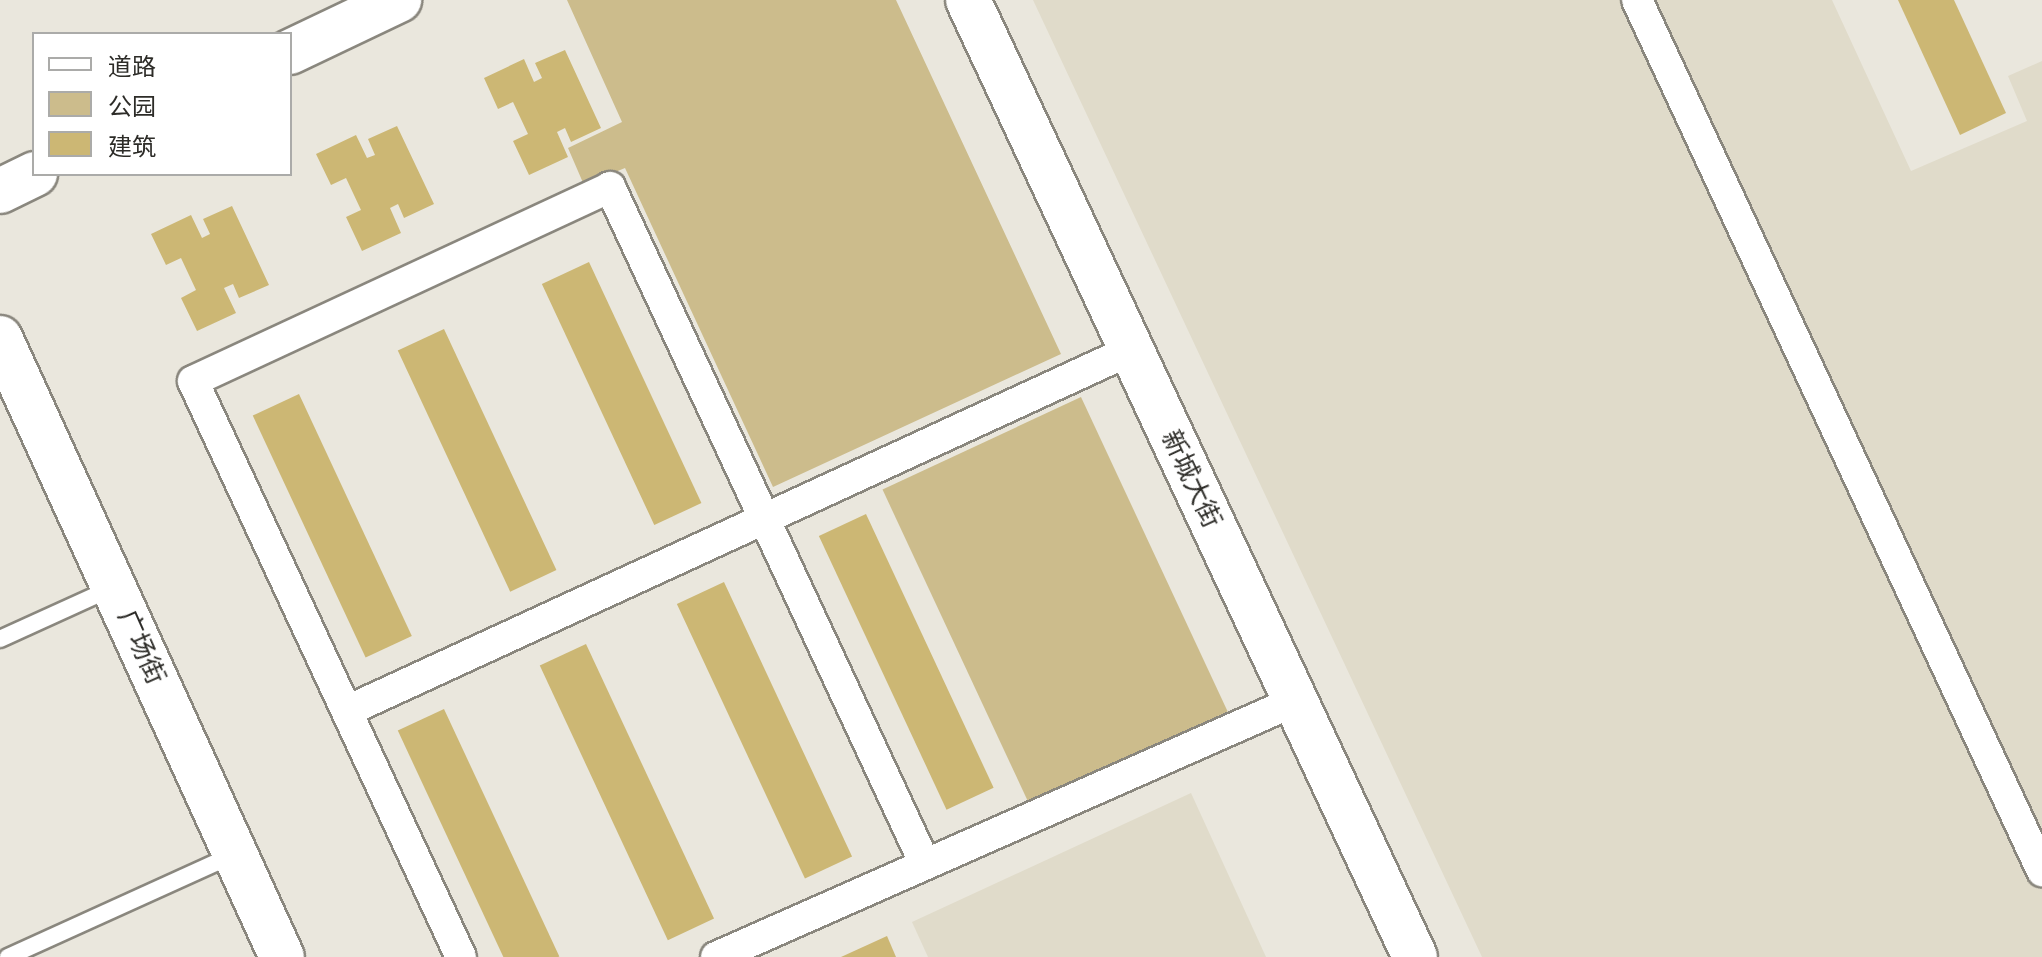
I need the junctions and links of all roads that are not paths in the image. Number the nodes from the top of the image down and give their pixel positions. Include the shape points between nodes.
1 (399, 0) edge
2 (968, 0) edge
3 (1637, 0) edge
4 (292, 51) edge
5 (32, 175) edge
6 (0, 191) edge
7 (0, 338) edge
8 (1131, 350) junction
9 (765, 520) junction
10 (114, 587) junction
11 (0, 639) edge
12 (1295, 701) junction
13 (347, 711) junction
14 (235, 854) junction
15 (925, 864) junction
16 (2042, 871) edge
17 (8, 957) edge
18 (282, 957) edge
19 (461, 957) edge
20 (716, 957) edge
21 (1415, 957) edge

1 - 4 main road
2 - 8 main road, 新城大街
3 - 16 street
5 - 6 main road
7 - 10 main road, 广场街
8 - 9 street
8 - 12 main road, 新城大街
9 - 13 street
9 - 13 street via 610,187 193,381
9 - 15 street
10 - 11 lane
10 - 14 main road, 广场街
12 - 15 street
12 - 21 main road, 新城大街
13 - 19 street
14 - 17 lane
14 - 18 main road, 广场街
15 - 20 street

